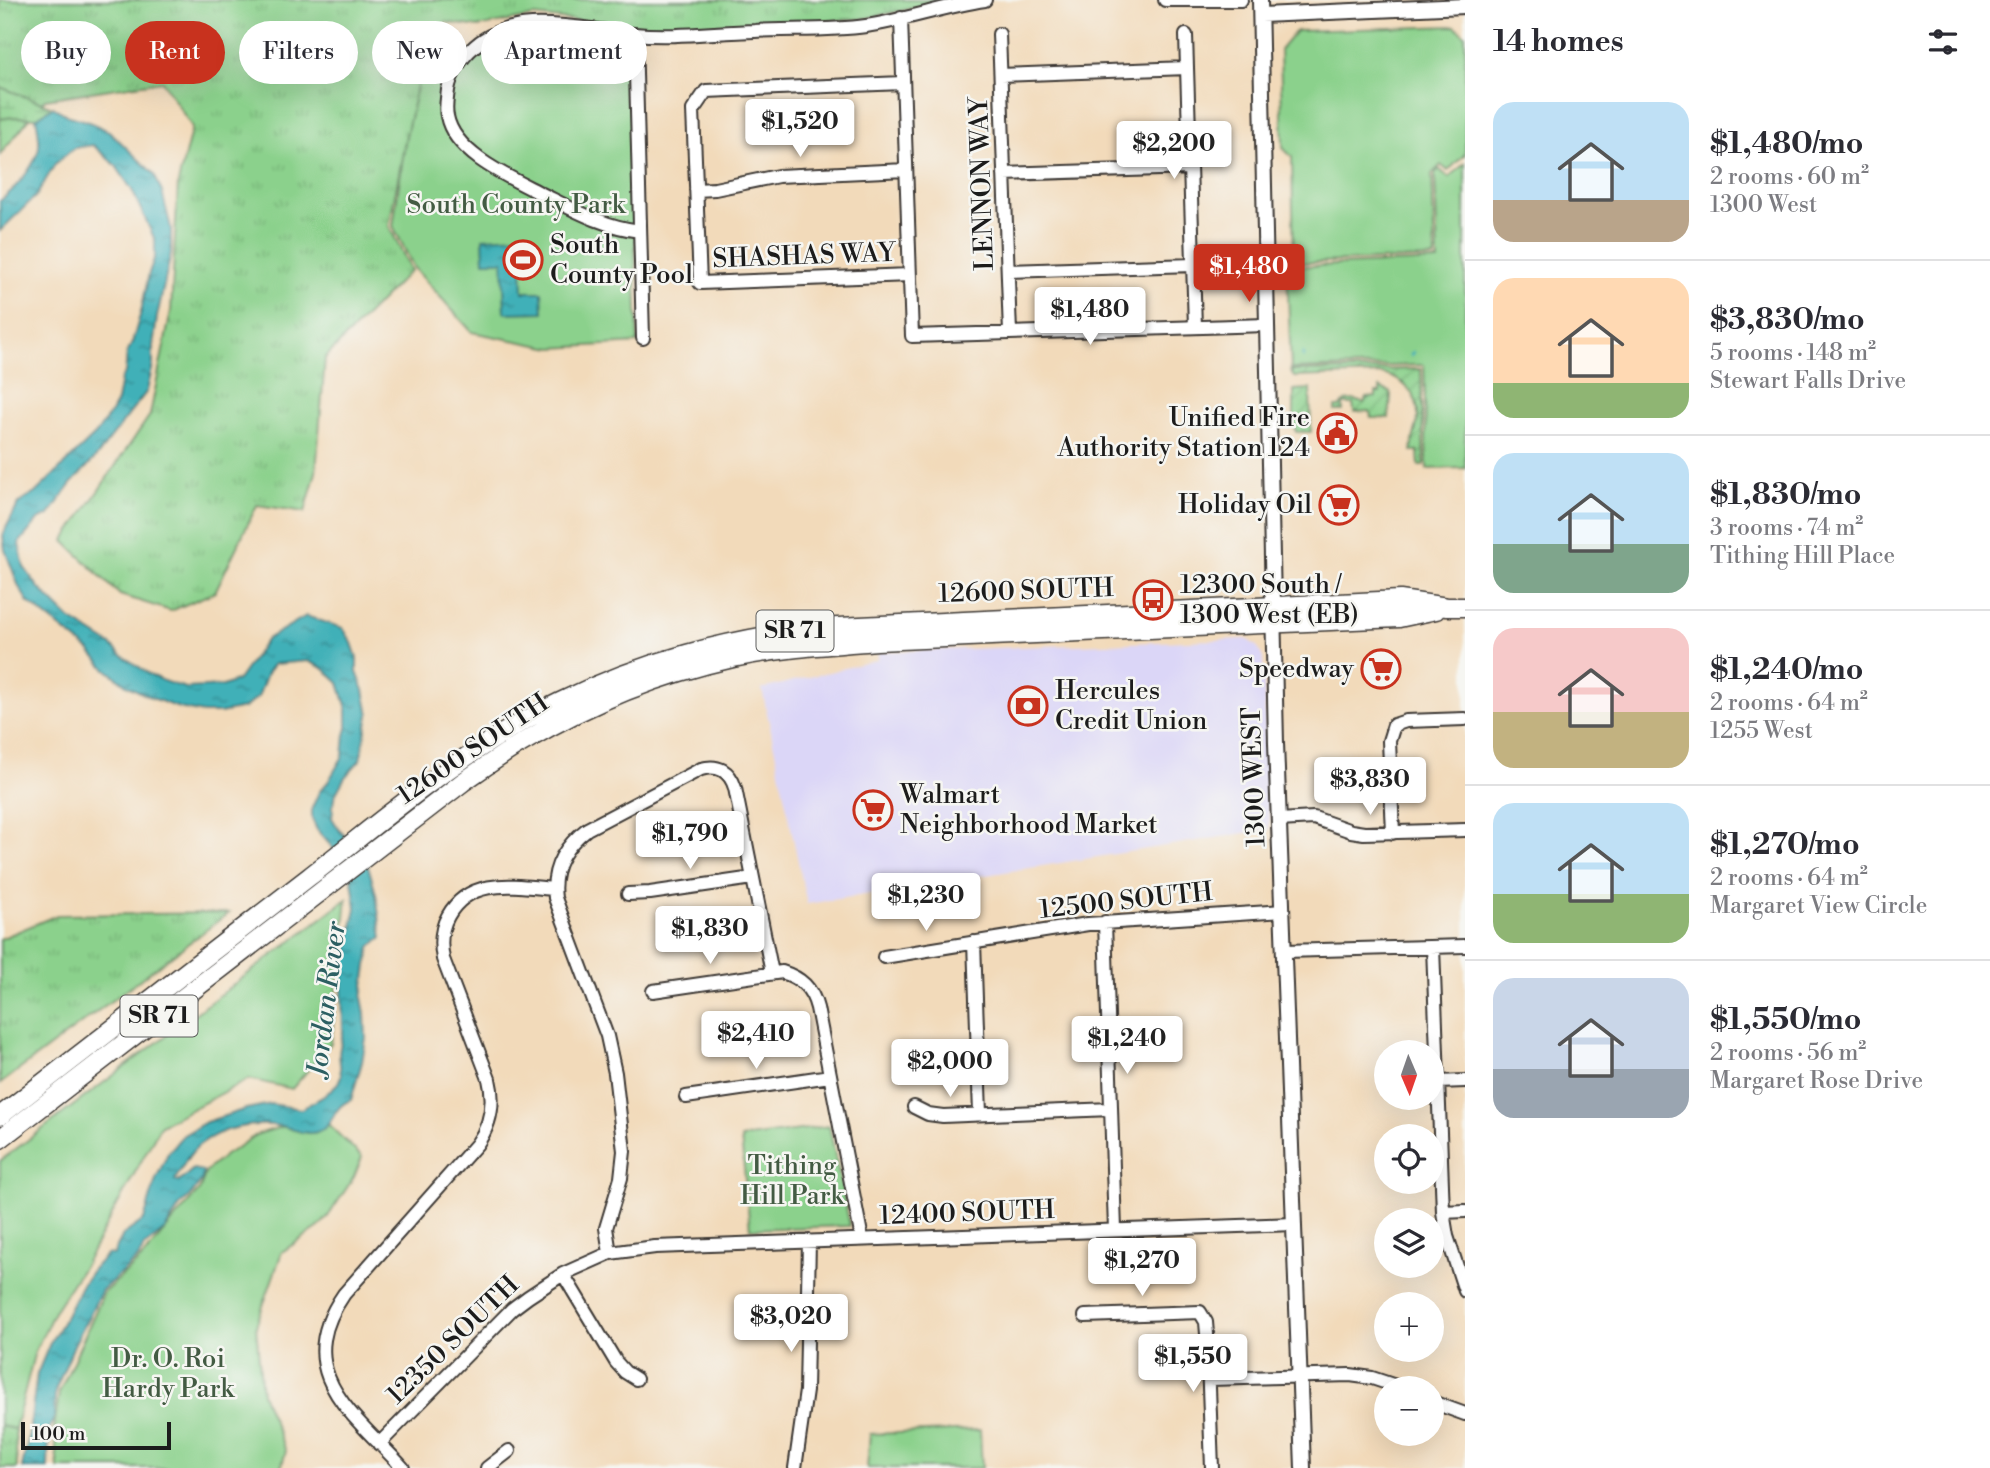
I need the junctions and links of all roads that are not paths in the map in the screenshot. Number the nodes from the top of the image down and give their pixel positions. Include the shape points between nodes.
1 (985, 0) edge
2 (1165, 0) edge
3 (1241, 0) edge
4 (1260, 0) edge
5 (1465, 6) edge
6 (1261, 15) junction
7 (901, 18) junction
8 (999, 34) dead end
9 (647, 35) edge
10 (1186, 35) dead end
11 (481, 41) edge
12 (1187, 68) junction
13 (1001, 75) junction
14 (903, 83) junction
15 (636, 84) edge
16 (1190, 168) junction
17 (906, 170) junction
18 (1004, 174) junction
19 (696, 190) junction
20 (640, 230) junction
21 (1193, 265) junction
22 (1007, 271) junction
23 (910, 275) junction
24 (1267, 325) junction
25 (1195, 327) junction
26 (1010, 333) junction
27 (643, 338) dead end
28 (1456, 607) edge
29 (1274, 614) junction
30 (1465, 719) edge
31 (1279, 820) junction
32 (1465, 830) edge
33 (1392, 833) junction
34 (753, 878) junction
35 (313, 886) junction
36 (554, 889) junction
37 (628, 894) dead end
38 (1283, 911) junction
39 (1105, 922) junction
40 (974, 942) junction
41 (1465, 946) edge
42 (1433, 947) junction
43 (1285, 951) junction
44 (884, 957) dead end
45 (772, 973) junction
46 (653, 991) dead end
47 (1436, 1040) edge
48 (830, 1076) junction
49 (1465, 1081) edge
50 (1444, 1082) edge
51 (686, 1097) dead end
52 (914, 1107) dead end
53 (1111, 1109) junction
54 (1439, 1110) edge
55 (980, 1114) junction
56 (0, 1116) edge
57 (0, 1139) edge
58 (1443, 1208) edge
59 (1465, 1211) edge
60 (1444, 1212) edge
61 (1444, 1218) edge
62 (1294, 1224) junction
63 (1115, 1230) junction
64 (862, 1239) junction
65 (809, 1241) junction
66 (610, 1253) junction
67 (563, 1275) junction
68 (1465, 1291) edge
69 (1085, 1316) dead end
70 (1299, 1376) junction
71 (636, 1379) dead end
72 (1209, 1379) junction
73 (1374, 1379) edge
74 (1444, 1407) edge
75 (1465, 1415) edge
76 (379, 1444) junction
77 (509, 1451) dead end
78 (403, 1468) edge
79 (487, 1468) edge
80 (795, 1468) edge
81 (1212, 1468) edge
82 (1303, 1468) edge

1 - 7 street
2 - 3 street
4 - 6 street, 1300 WEST
5 - 6 street
6 - 24 street, 1300 WEST
7 - 9 street via 862,27
7 - 14 street
8 - 13 street, LENNON WAY
10 - 12 street
11 - 20 street via 464,57 446,101 453,133 463,146 501,172 589,217
12 - 13 street
12 - 16 street
13 - 18 street, LENNON WAY
14 - 17 street
14 - 19 street via 706,91 693,110
15 - 20 street
16 - 18 street
16 - 21 street
17 - 19 street via 778,176
17 - 23 street
18 - 22 street, LENNON WAY
19 - 23 street, SHASHAS WAY via 700,283
20 - 27 street
21 - 22 street
21 - 25 street
22 - 26 street, LENNON WAY
23 - 26 street via 912,336
24 - 25 street
24 - 29 street, 1300 WEST
25 - 26 street
28 - 29 main road, 12600 SOUTH / SR 71 via 1400,600
29 - 31 street, 1300 WEST
29 - 35 main road, 12600 SOUTH / SR 71 via 1045,635 799,647 678,673 573,715 525,741 375,849
29 - 35 main road, 12600 SOUTH / SR 71 via 818,628 676,656 559,702 513,728 367,831
30 - 33 street via 1394,725 1389,741
31 - 33 street via 1314,818 1357,833
31 - 38 street, 1300 WEST
32 - 33 street
34 - 36 street via 733,781 718,768 707,767 578,836 564,852
34 - 37 street
34 - 45 street
35 - 56 main road, 12600 SOUTH / SR 71
35 - 57 main road, 12600 SOUTH / SR 71
36 - 66 street via 607,1036 615,1073 624,1151 606,1228
36 - 76 street via 502,885 477,889 457,902 445,921 440,942 443,959 489,1079 491,1113 477,1144 344,1294 329,1321 324,1351 331,1384 341,1403
38 - 39 street, 12500 SOUTH
38 - 43 street, 1300 WEST
39 - 40 street, 12500 SOUTH
39 - 53 street
40 - 44 street, 12500 SOUTH
40 - 55 street
41 - 42 street
42 - 43 street
42 - 47 street
43 - 62 street, 1300 WEST
45 - 46 street
45 - 48 street via 798,978 813,995
48 - 51 street
48 - 64 street
49 - 50 street
52 - 55 street via 943,1116
53 - 55 street
53 - 63 street
54 - 58 street
59 - 60 street
61 - 68 street
62 - 63 street, 12400 SOUTH
62 - 70 street, 1300 WEST
63 - 64 street, 12400 SOUTH
64 - 65 street, 12400 SOUTH
65 - 66 street, 12400 SOUTH
65 - 80 street via 807,1369
66 - 67 street, 12400 SOUTH
67 - 71 street via 616,1362
67 - 76 street, 12350 SOUTH via 512,1309
69 - 72 street via 1199,1312 1206,1322
70 - 72 street
70 - 73 street
70 - 82 street, 1300 WEST
72 - 81 street
74 - 75 street
76 - 78 street
77 - 79 street

